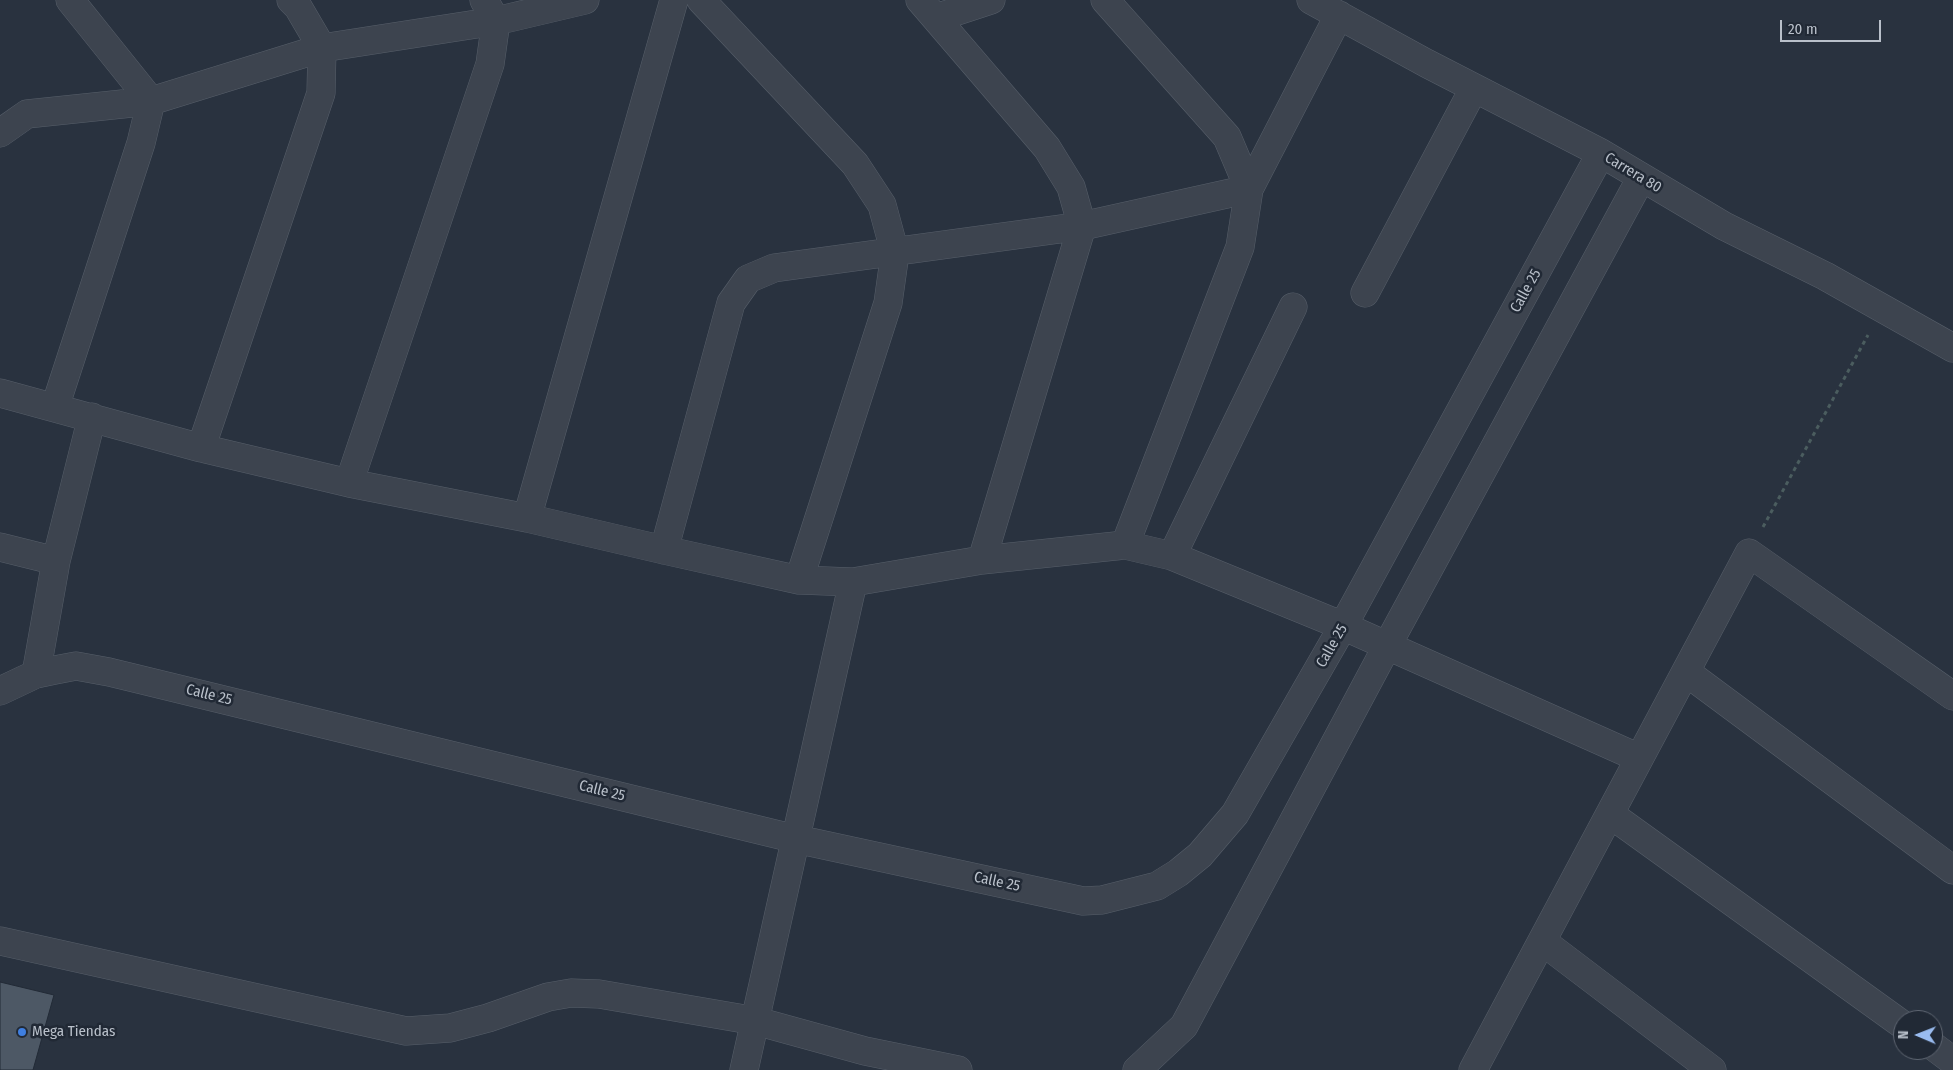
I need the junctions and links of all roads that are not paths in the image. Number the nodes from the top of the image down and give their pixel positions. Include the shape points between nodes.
1 (70, 0) edge
2 (291, 0) edge
3 (585, 0) edge
4 (674, 0) edge
5 (701, 0) edge
6 (991, 0) edge
7 (1106, 0) edge
8 (1311, 0) edge
9 (928, 9) edge
10 (490, 10) edge
11 (1339, 15) junction
12 (322, 48) junction
13 (1474, 88) junction
14 (151, 100) junction
15 (0, 133) edge
16 (1601, 154) junction
17 (1641, 178) junction
18 (1249, 189) junction
19 (1082, 226) junction
20 (896, 253) junction
21 (1365, 293) dead end
22 (1293, 307) dead end
23 (1953, 348) edge
24 (0, 393) edge
25 (56, 407) junction
26 (92, 417) junction
27 (201, 448) junction
28 (349, 483) junction
29 (527, 518) junction
30 (1125, 545) junction
31 (0, 547) edge
32 (664, 550) junction
33 (1172, 556) junction
34 (982, 560) junction
35 (56, 561) junction
36 (800, 580) junction
37 (853, 582) junction
38 (1343, 626) junction
39 (1387, 646) junction
40 (1686, 672) junction
41 (36, 674) junction
42 (0, 691) edge
43 (1953, 696) edge
44 (1639, 758) junction
45 (1610, 814) junction
46 (796, 839) junction
47 (1953, 870) edge
48 (1542, 940) junction
49 (0, 941) edge
50 (1893, 1018) edge
51 (756, 1021) junction
52 (744, 1070) edge
53 (958, 1070) edge
54 (1137, 1070) edge
55 (1472, 1070) edge
56 (1712, 1070) edge

1 - 14 street
2 - 12 street
3 - 10 street
4 - 29 street
5 - 20 street via 855,164 882,206
6 - 9 street
7 - 18 street via 1227,137
8 - 11 street, Carrera 80
9 - 19 street via 1047,148 1070,187
10 - 12 street
10 - 28 street via 490,64
11 - 13 street, Carrera 80
11 - 18 street
12 - 14 street
12 - 27 street via 321,93
13 - 16 street, Carrera 80
13 - 21 street
14 - 15 street via 27,114
14 - 25 street via 142,143
16 - 17 street, Carrera 80
16 - 38 street, Calle 25
17 - 23 street, Carrera 80
17 - 39 street
18 - 19 street
18 - 30 street via 1240,246
19 - 20 street
19 - 34 street
20 - 32 street via 774,268 748,279 731,303
20 - 36 street via 888,303
22 - 33 street
24 - 25 street
25 - 26 street
26 - 27 street
26 - 35 street
27 - 28 street
28 - 29 street
29 - 32 street
30 - 33 street
30 - 34 street
31 - 35 street
32 - 36 street
33 - 38 street
34 - 37 street
35 - 41 street
36 - 37 street
37 - 46 street
38 - 39 street
38 - 46 street, Calle 25 via 1235,814 1200,855 1157,886 1102,900 1083,901
39 - 44 street
39 - 54 street via 1184,1026
40 - 43 street via 1749,553
40 - 44 street
40 - 47 street
41 - 42 street, Calle 25
41 - 46 street, Calle 25 via 76,666 109,672
44 - 45 street
45 - 48 street
45 - 50 street
46 - 51 street
48 - 55 street
48 - 56 street
49 - 51 street via 406,1031 450,1028 548,997 572,993 599,994
51 - 52 street
51 - 53 street via 865,1051

